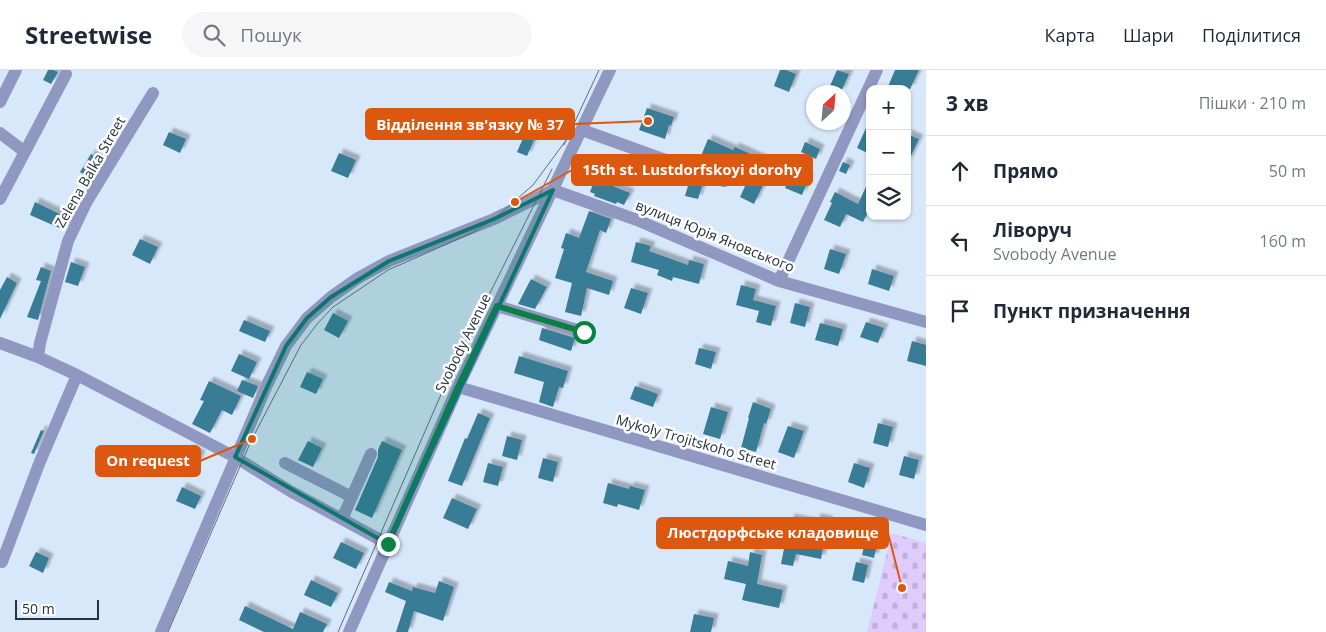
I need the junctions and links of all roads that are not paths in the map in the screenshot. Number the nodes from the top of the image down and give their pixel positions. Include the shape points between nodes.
1 (16, 70) edge
2 (610, 70) edge
3 (877, 70) edge
4 (66, 74) dead end
5 (153, 93) dead end
6 (0, 102) edge
7 (582, 130) junction
8 (0, 133) edge
9 (25, 152) junction
10 (724, 181) dead end
11 (552, 190) junction
12 (0, 199) edge
13 (779, 280) junction
14 (497, 306) junction
15 (926, 322) edge
16 (584, 332) dead end
17 (0, 343) edge
18 (38, 357) junction
19 (77, 375) junction
20 (458, 387) junction
21 (371, 454) dead end
22 (235, 457) junction
23 (285, 463) dead end
24 (352, 497) junction
25 (342, 519) junction
26 (926, 525) edge
27 (388, 544) junction
28 (2, 562) dead end
29 (161, 632) edge
30 (349, 632) edge

1 - 6 street
2 - 7 street, Svobody Avenue
3 - 13 street
4 - 9 street
5 - 18 street, Zelena Balka Street via 87,201 68,240
7 - 10 street
7 - 11 street, Svobody Avenue
8 - 9 street
9 - 12 street
11 - 13 street, вулиця Юрія Яновського via 637,220
11 - 14 street, Svobody Avenue
11 - 22 street via 494,219 389,261 331,297 307,318 286,346
13 - 15 street, вулиця Юрія Яновського
14 - 16 street
14 - 20 street, Svobody Avenue
17 - 18 street
18 - 19 street
19 - 22 street
19 - 28 street via 38,464
20 - 26 street, Mykoly Trojitskoho Street
20 - 27 street, Svobody Avenue
21 - 24 street
22 - 25 street
22 - 29 street
23 - 24 street
24 - 25 street
25 - 27 street
27 - 30 street, Svobody Avenue

